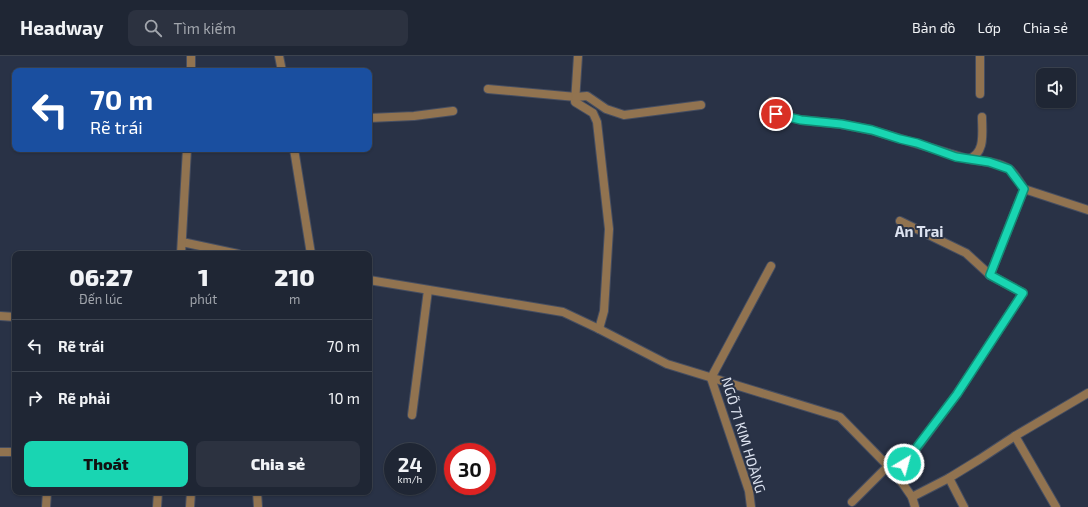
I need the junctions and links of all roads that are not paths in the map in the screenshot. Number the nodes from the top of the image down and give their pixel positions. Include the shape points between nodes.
1 (191, 56) edge
2 (279, 56) edge
3 (578, 56) edge
4 (980, 56) edge
5 (191, 68) edge
6 (281, 68) edge
7 (488, 89) dead end
8 (980, 94) dead end
9 (576, 97) junction
10 (772, 101) dead end
11 (701, 105) dead end
12 (453, 111) dead end
13 (982, 117) dead end
14 (372, 118) edge
15 (188, 152) edge
16 (294, 152) edge
17 (968, 159) junction
18 (1024, 189) junction
19 (1088, 210) edge
20 (900, 220) dead end
21 (182, 242) junction
22 (203, 250) edge
23 (181, 251) edge
24 (311, 251) edge
25 (771, 266) dead end
26 (990, 275) junction
27 (372, 281) edge
28 (428, 290) junction
29 (0, 316) edge
30 (12, 317) edge
31 (599, 329) junction
32 (711, 378) junction
33 (1088, 393) edge
34 (412, 415) dead end
35 (1015, 436) junction
36 (0, 452) edge
37 (12, 452) edge
38 (888, 466) junction
39 (896, 476) junction
40 (949, 478) junction
41 (47, 495) edge
42 (158, 495) edge
43 (191, 495) edge
44 (257, 495) edge
45 (912, 497) junction
46 (852, 502) dead end
47 (46, 507) edge
48 (157, 507) edge
49 (190, 507) edge
50 (258, 507) edge
51 (751, 507) edge
52 (915, 507) edge
53 (964, 507) edge
54 (1056, 507) edge

1 - 5 street
2 - 6 street
3 - 9 street
4 - 8 street
7 - 9 street
9 - 11 street via 587,96 624,115
9 - 31 street via 575,102 593,113 597,122 609,229 604,311
10 - 17 street via 776,114 872,130
12 - 14 street
13 - 17 street via 982,142 979,152 975,157
15 - 21 street
16 - 24 street
17 - 18 street via 989,162 1009,169
18 - 19 street
18 - 26 street
20 - 26 street via 966,253
21 - 22 street
21 - 23 street
25 - 32 street, NGÕ 71 KIM HOÀNG
26 - 39 street via 1023,293 957,394
27 - 28 street
28 - 31 street via 563,312
28 - 34 street
29 - 30 street
31 - 32 street via 667,364
32 - 38 street via 840,417
32 - 51 street, NGÕ 71 KIM HOÀNG via 749,491
33 - 35 street
35 - 40 street
35 - 54 street
36 - 37 street
38 - 39 street
38 - 46 street
39 - 45 street
40 - 45 street
40 - 53 street
41 - 47 street
42 - 48 street
43 - 49 street
44 - 50 street
45 - 52 street

